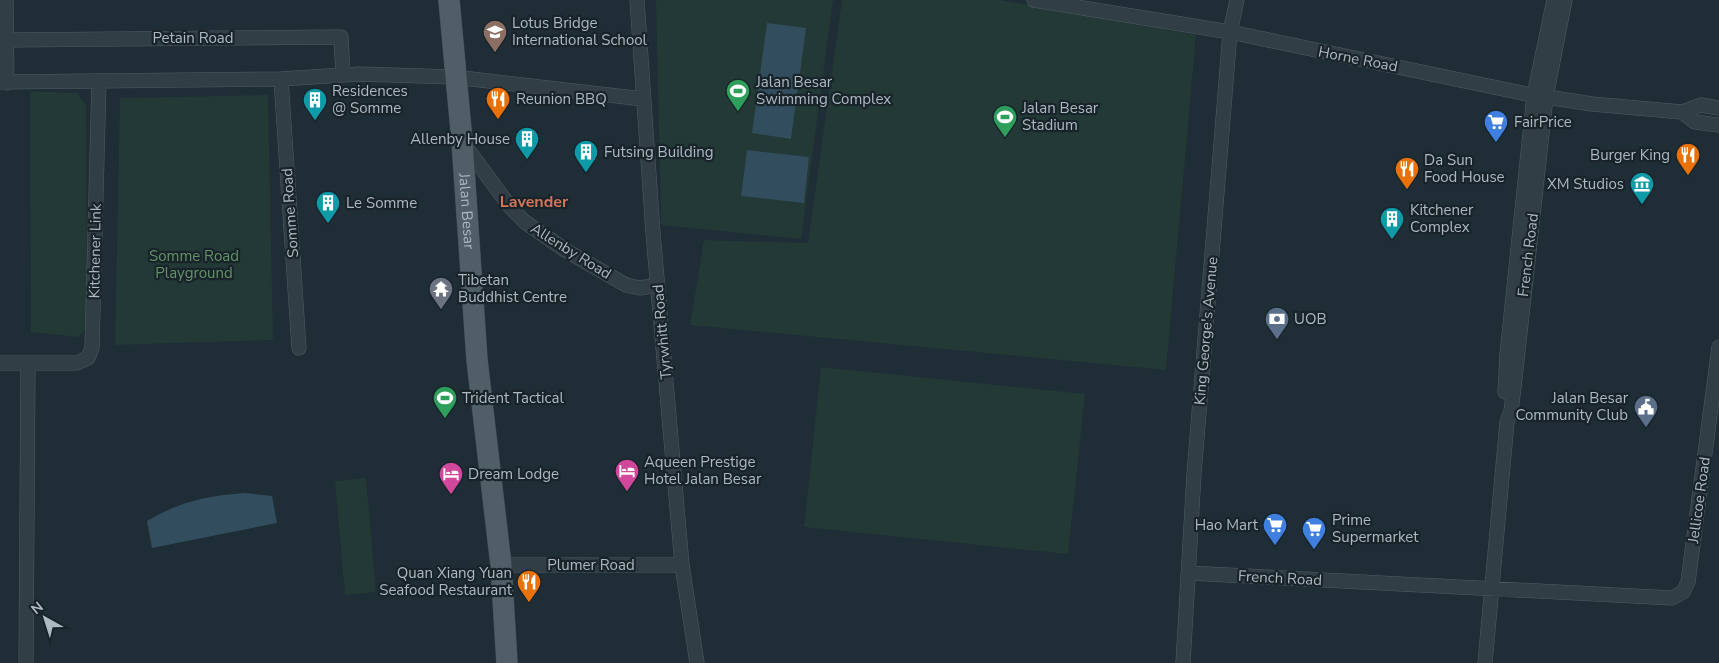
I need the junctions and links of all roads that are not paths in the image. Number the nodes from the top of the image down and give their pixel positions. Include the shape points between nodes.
1 (6, 0) edge
2 (449, 0) edge
3 (637, 0) edge
4 (1034, 0) edge
5 (1237, 0) edge
6 (1554, 0) edge
7 (1565, 0) edge
8 (1230, 32) junction
9 (8, 40) junction
10 (343, 75) junction
11 (454, 77) junction
12 (281, 79) junction
13 (3, 82) edge
14 (99, 82) junction
15 (1540, 96) junction
16 (643, 99) junction
17 (1719, 108) edge
18 (1682, 112) junction
19 (1719, 125) edge
20 (462, 141) junction
21 (658, 285) junction
22 (1719, 347) edge
23 (299, 348) dead end
24 (0, 364) edge
25 (28, 364) junction
26 (501, 565) junction
27 (682, 565) junction
28 (1188, 573) junction
29 (1491, 591) junction
30 (1683, 592) joint
31 (26, 663) edge
32 (507, 663) edge
33 (697, 663) edge
34 (1183, 663) edge
35 (1485, 663) edge

1 - 9 street
2 - 11 main road, Jalan Besar
3 - 16 street, Tyrwhitt Road
4 - 8 street, Horne Road
5 - 8 street, King George's Avenue
6 - 15 street, French Road via 1541,58
7 - 15 street, French Road
8 - 15 street, Horne Road
8 - 28 street, King George's Avenue
9 - 10 street, Petain Road via 341,37
9 - 13 street
10 - 11 street
10 - 12 street
11 - 16 street
11 - 20 main road, Jalan Besar
12 - 14 street
12 - 23 street, Somme Road
13 - 14 street
14 - 25 street, Kitchener Link via 92,348 88,358 77,363
15 - 18 street, Horne Road
15 - 29 street, French Road via 1514,387 1507,422
16 - 21 street, Tyrwhitt Road
17 - 18 street, Horne Road via 1701,105
18 - 19 street, Horne Road via 1696,122
20 - 21 street, Allenby Road via 525,222 564,250 626,285 640,288
20 - 26 main road, Jalan Besar via 478,367
21 - 27 street, Tyrwhitt Road
22 - 30 street, Jellicoe Road via 1688,582
24 - 25 street, Kitchener Link
25 - 31 street
26 - 27 street, Plumer Road
26 - 32 main road, Jalan Besar
27 - 33 street, Tyrwhitt Road
28 - 29 street, French Road
28 - 34 street, King George's Avenue
29 - 30 street, French Road via 1672,598
29 - 35 street, French Road

